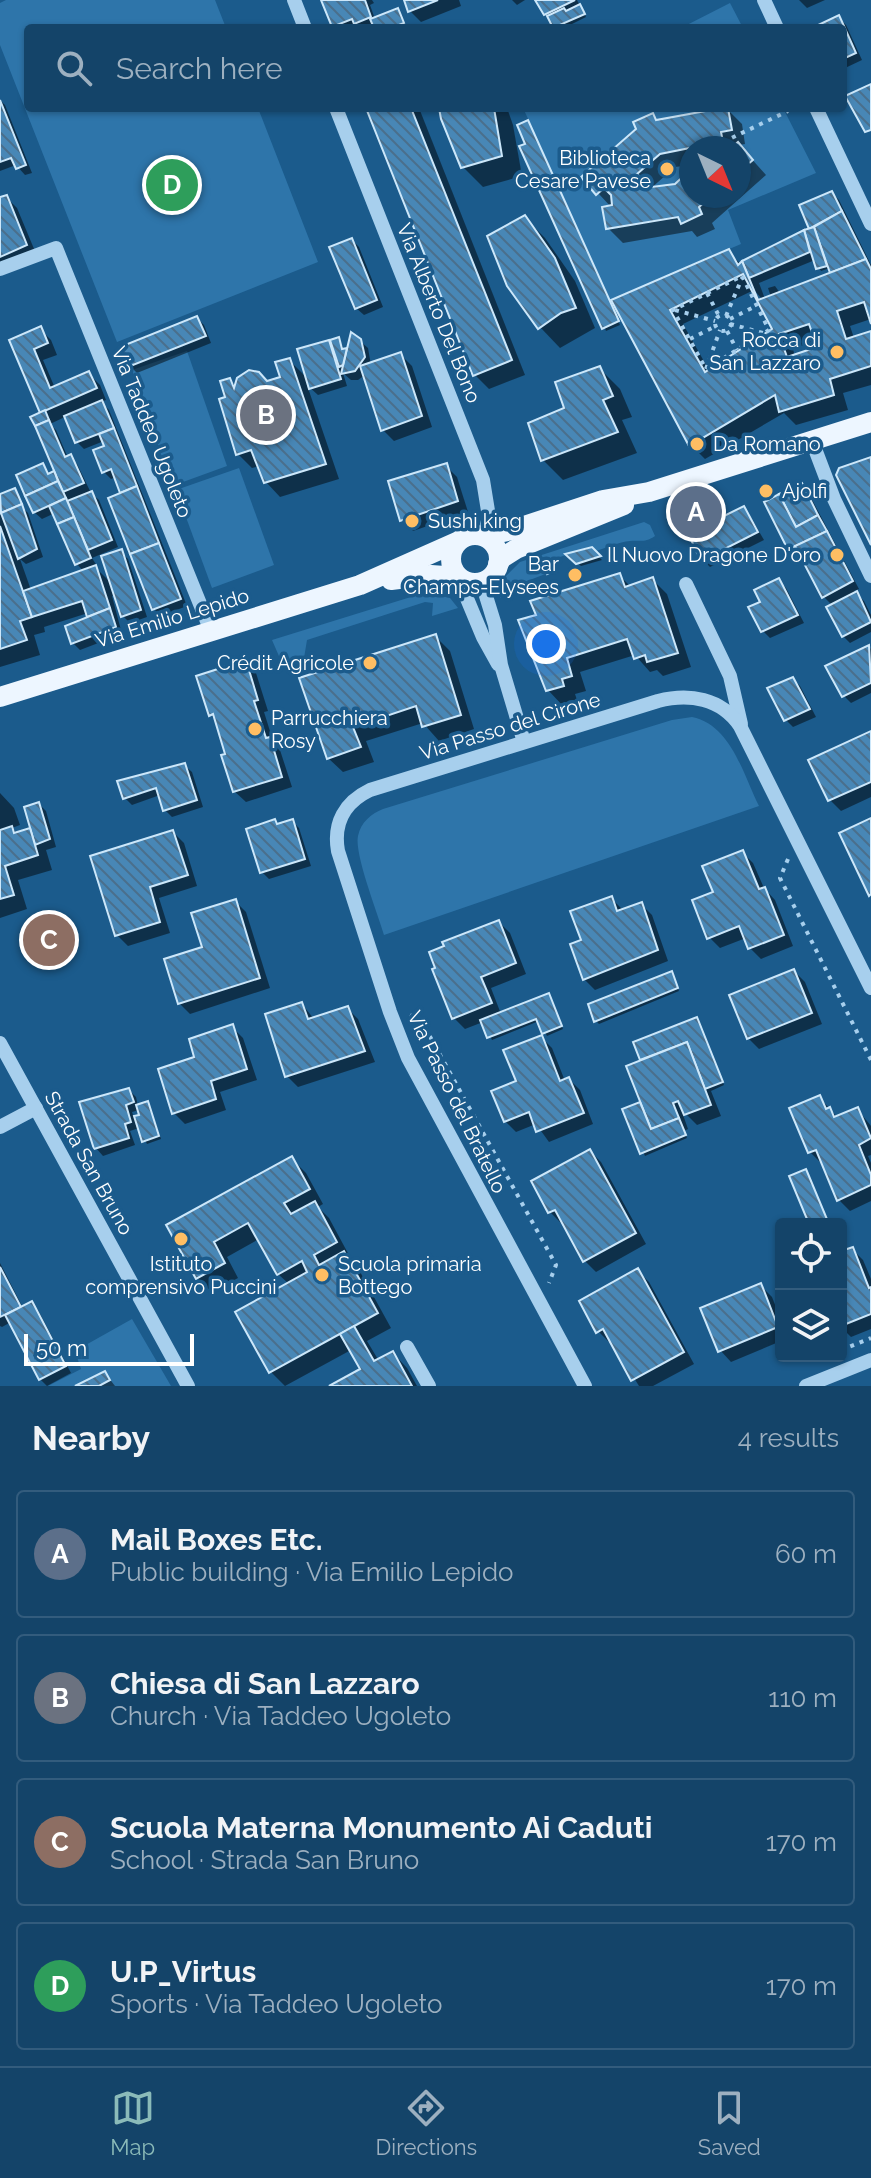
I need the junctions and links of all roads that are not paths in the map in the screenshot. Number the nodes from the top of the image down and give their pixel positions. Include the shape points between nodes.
1 (294, 0) edge
2 (764, 0) edge
3 (303, 24) edge
4 (775, 24) edge
5 (338, 112) edge
6 (818, 112) edge
7 (871, 224) edge
8 (0, 269) edge
9 (871, 422) edge
10 (812, 441) junction
11 (649, 492) junction
12 (484, 536) junction
13 (457, 542) junction
14 (493, 571) junction
15 (871, 576) edge
16 (458, 577) junction
17 (686, 584) dead end
18 (360, 585) junction
19 (211, 631) junction
20 (505, 681) junction
21 (0, 697) edge
22 (743, 732) junction
23 (524, 742) junction
24 (339, 820) joint
25 (871, 988) edge
26 (0, 1043) edge
27 (36, 1108) junction
28 (0, 1127) edge
29 (407, 1347) dead end
30 (871, 1360) edge
31 (188, 1386) edge
32 (429, 1386) edge
33 (585, 1386) edge
34 (806, 1386) edge

1 - 3 street
2 - 4 street
5 - 12 street, Via Alberto Del Bono via 483,480 489,517
6 - 7 street
8 - 19 street, Via Taddeo Ugoleto via 56,248
9 - 10 main road, Via Emilio Lepido
10 - 11 main road, Via Emilio Lepido
10 - 15 street
11 - 12 main road, Via Emilio Lepido via 603,500
11 - 14 main road, Via Emilio Lepido via 516,549
12 - 13 main road, Via Emilio Lepido via 469,535
12 - 14 main road via 498,551
13 - 16 main road via 450,556
13 - 18 main road, Via Emilio Lepido
14 - 16 main road, Via Emilio Lepido via 472,583
14 - 20 street via 486,596
16 - 18 main road, Via Emilio Lepido via 431,575
16 - 20 street
17 - 22 street via 730,676
18 - 19 main road, Via Emilio Lepido
19 - 21 main road, Via Emilio Lepido
20 - 23 street
22 - 23 street, Via Passo del Cirone via 728,712 687,697 664,699
22 - 25 street
23 - 24 street, Via Passo del Cirone via 370,790 355,798
24 - 33 street, Via Passo del Bratello via 340,858 408,1058
26 - 27 street, Strada San Bruno
27 - 28 street
27 - 31 street, Strada San Bruno
29 - 32 street
30 - 34 street

